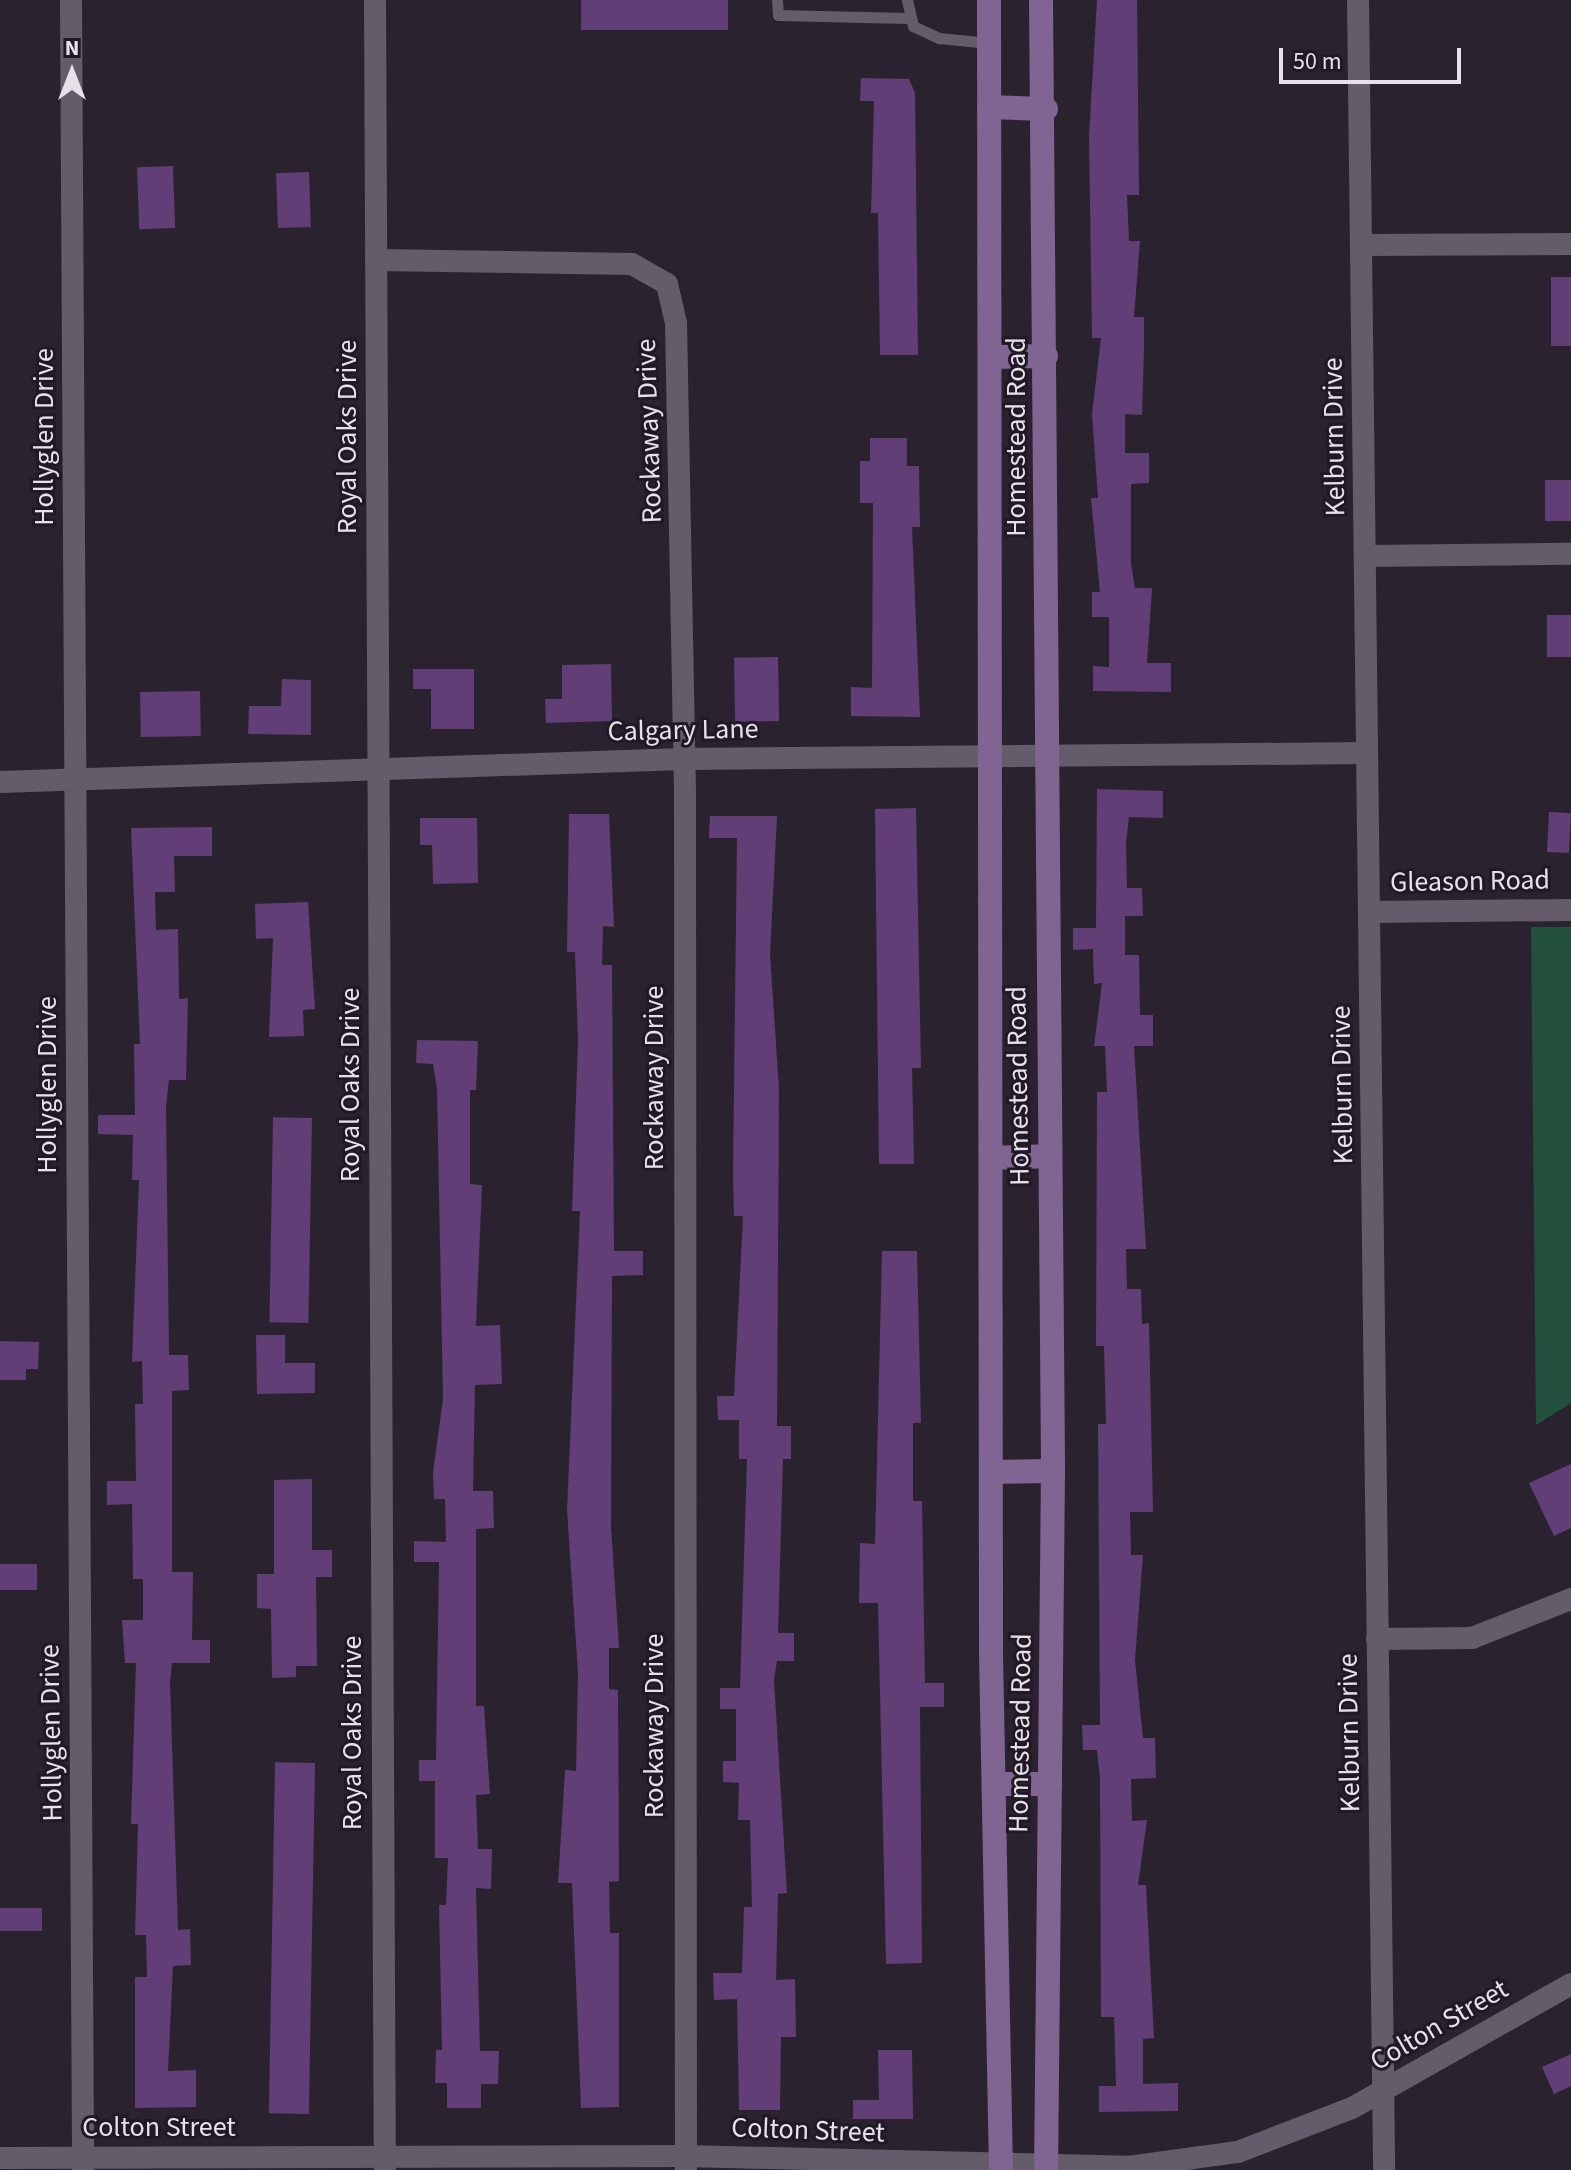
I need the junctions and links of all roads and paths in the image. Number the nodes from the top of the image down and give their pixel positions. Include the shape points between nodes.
1 (71, 0) edge
2 (375, 0) edge
3 (777, 0) edge
4 (907, 0) edge
5 (989, 0) edge
6 (1041, 0) edge
7 (1358, 0) edge
8 (908, 18) junction
9 (989, 43) junction
10 (989, 107) junction
11 (1046, 109) junction
12 (1571, 244) edge
13 (1362, 245) junction
14 (376, 260) junction
15 (1046, 356) junction
16 (990, 357) junction
17 (1571, 554) edge
18 (1366, 556) junction
19 (1367, 753) junction
20 (991, 758) junction
21 (1044, 758) junction
22 (684, 759) junction
23 (379, 768) junction
24 (76, 778) junction
25 (0, 782) edge
26 (1571, 910) edge
27 (1370, 912) junction
28 (1050, 1156) junction
29 (991, 1158) junction
30 (1053, 1471) junction
31 (991, 1472) junction
32 (1571, 1599) edge
33 (1377, 1639) junction
34 (994, 1784) junction
35 (1050, 1784) junction
36 (1571, 1984) edge
37 (1384, 2092) junction
38 (0, 2158) edge
39 (83, 2163) edge
40 (686, 2163) edge
41 (385, 2164) edge
42 (1001, 2168) edge
43 (1046, 2168) edge
44 (1384, 2170) edge

1 - 24 street, Hollyglen Drive
2 - 14 street, Royal Oaks Drive
3 - 8 lane via 778,15
4 - 8 lane
5 - 9 main road, Homestead Road
6 - 11 main road, Homestead Road
7 - 13 street, Kelburn Drive
8 - 9 lane via 939,38
9 - 10 main road, Homestead Road
10 - 11 main road
10 - 16 main road, Homestead Road
11 - 15 main road, Homestead Road
12 - 13 street
13 - 18 street, Kelburn Drive
14 - 22 street, Rockaway Drive via 574,259 632,264 667,284 681,370
14 - 23 street, Royal Oaks Drive
15 - 16 main road
15 - 21 main road, Homestead Road
16 - 20 main road, Homestead Road
17 - 18 street
18 - 19 street, Kelburn Drive
19 - 21 street, Calgary Lane
19 - 27 street, Kelburn Drive
20 - 21 street, Calgary Lane
20 - 22 street, Calgary Lane
20 - 29 main road, Homestead Road
21 - 28 main road, Homestead Road
22 - 23 street, Calgary Lane
22 - 40 street, Rockaway Drive
23 - 24 street, Calgary Lane
23 - 41 street, Royal Oaks Drive
24 - 25 street, Calgary Lane
24 - 39 street, Hollyglen Drive
26 - 27 street, Gleason Road
27 - 33 street, Kelburn Drive
28 - 29 main road
28 - 30 main road, Homestead Road
29 - 31 main road, Homestead Road
30 - 31 main road
30 - 35 main road, Homestead Road
31 - 34 main road, Homestead Road
32 - 33 street via 1472,1638
33 - 37 street, Kelburn Drive
34 - 35 main road
34 - 42 main road, Homestead Road
35 - 43 main road, Homestead Road
36 - 37 street, Colton Street
37 - 43 street, Colton Street via 1238,2152 1128,2167
37 - 44 street, Kelburn Drive
38 - 39 street, Colton Street
39 - 41 street, Colton Street
40 - 41 street, Colton Street
40 - 42 street, Colton Street
42 - 43 street, Colton Street

